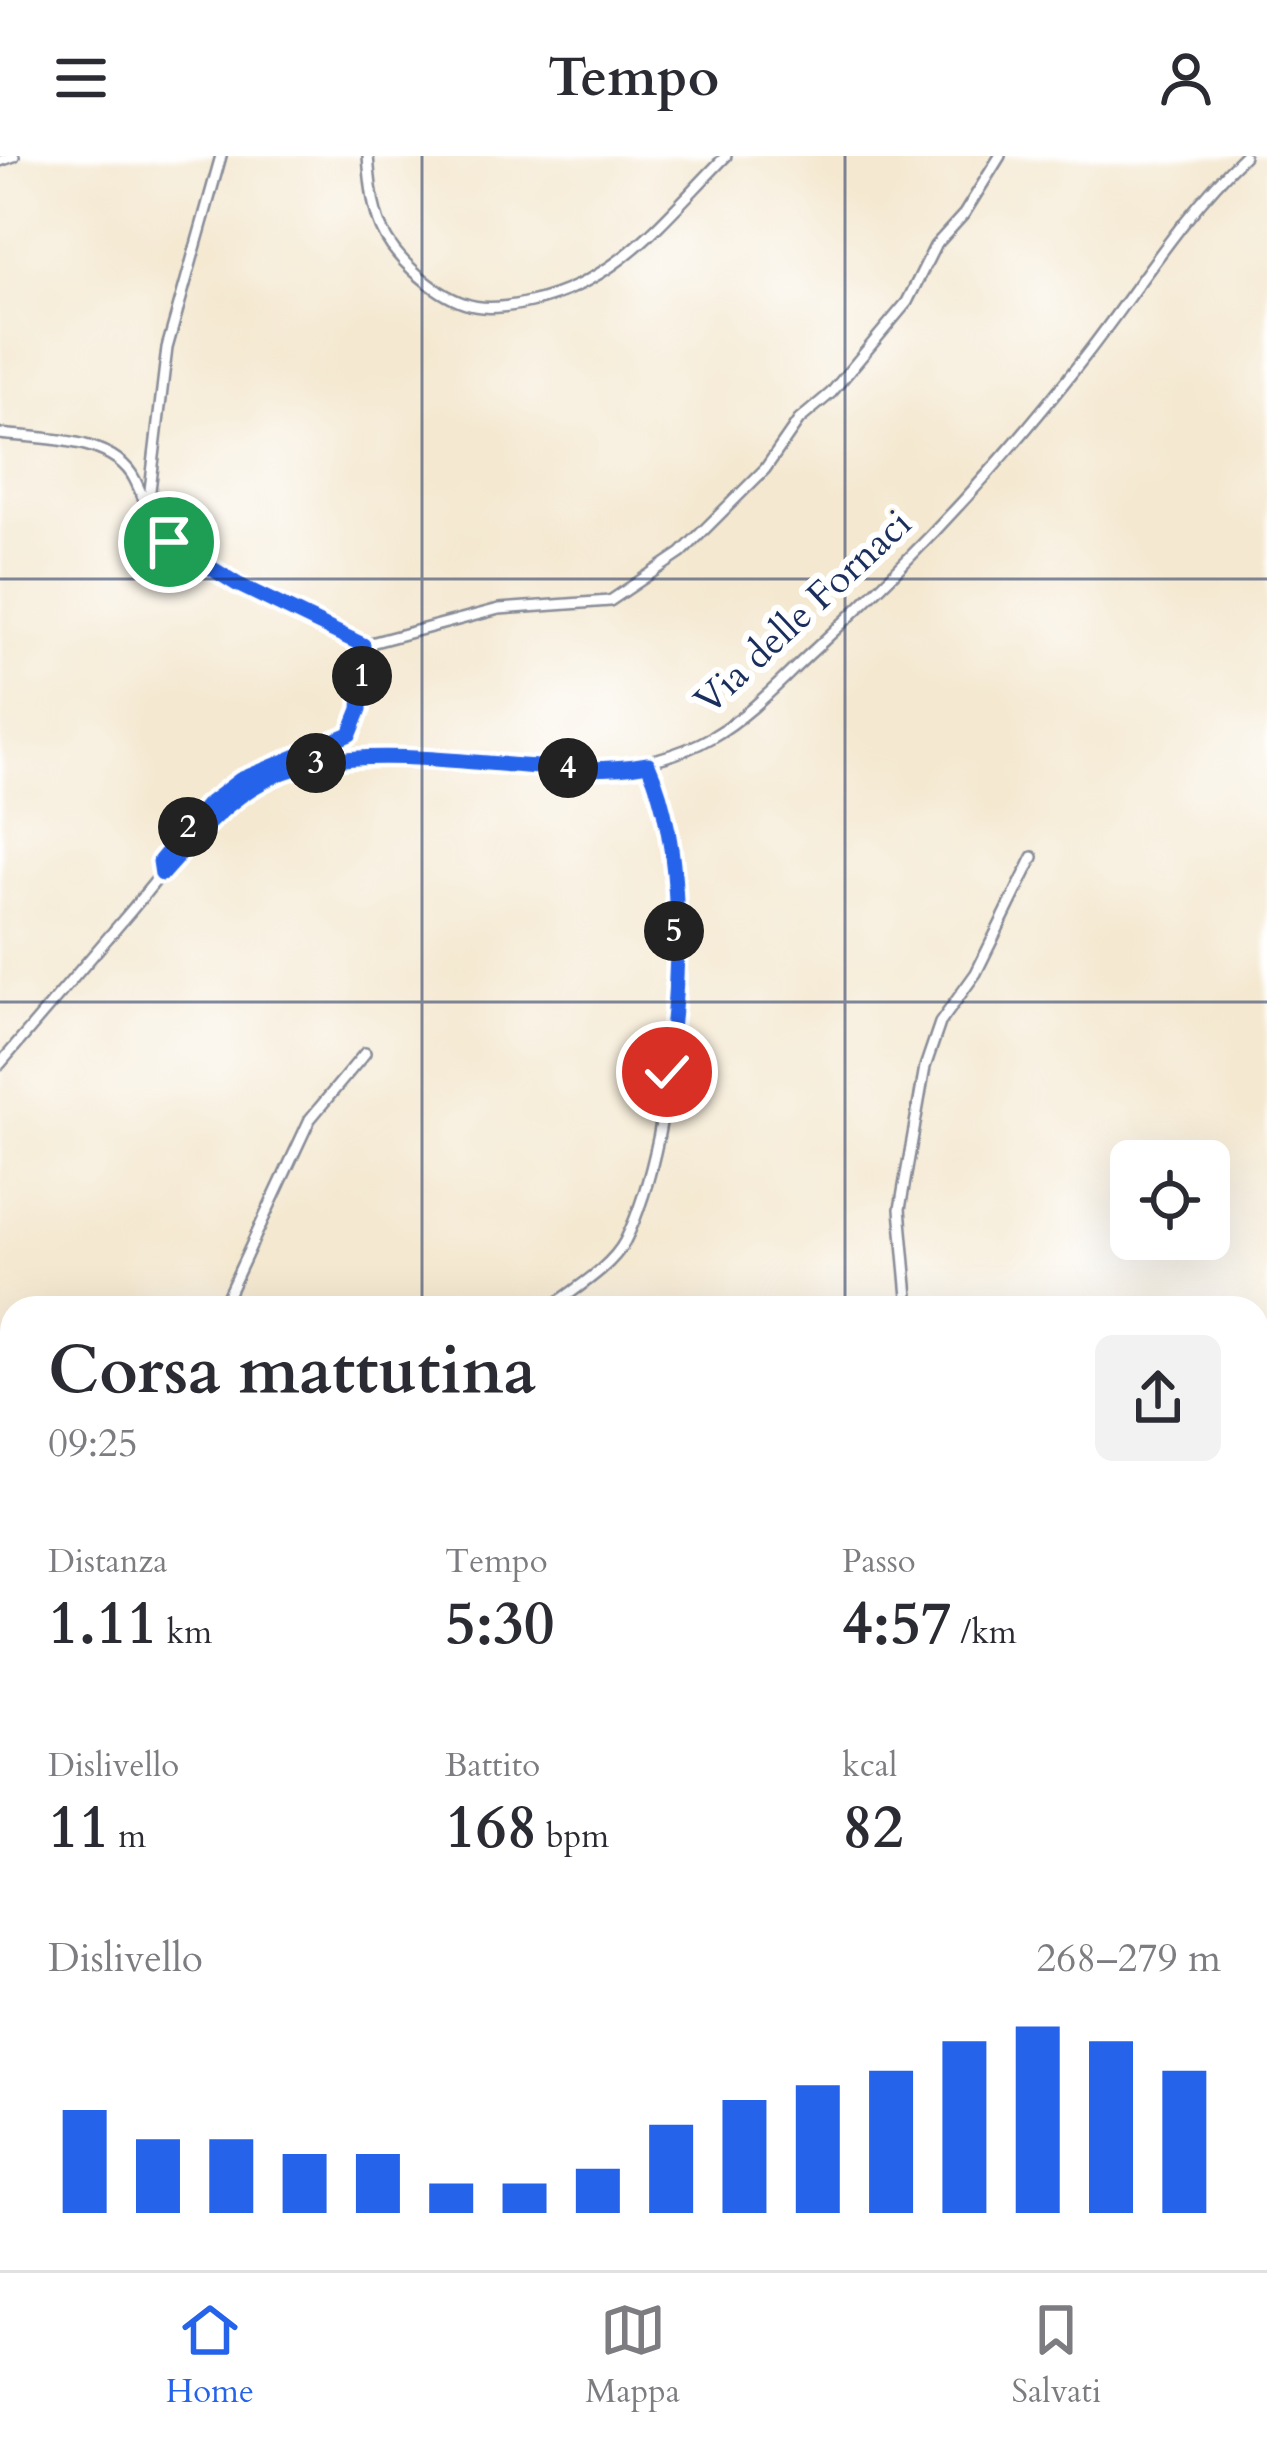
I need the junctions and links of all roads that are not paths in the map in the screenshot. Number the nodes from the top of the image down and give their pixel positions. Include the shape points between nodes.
1 (14, 156) edge
2 (221, 156) edge
3 (368, 156) edge
4 (726, 156) edge
5 (1000, 156) edge
6 (1244, 156) edge
7 (0, 161) edge
8 (0, 434) edge
9 (148, 513) junction
10 (363, 645) junction
11 (648, 764) junction
12 (1033, 856) dead end
13 (162, 874) junction
14 (365, 1053) dead end
15 (0, 1064) edge
16 (228, 1296) edge
17 (564, 1296) edge
18 (908, 1296) edge

1 - 7 street
2 - 9 street via 165,358
3 - 4 street via 388,247 449,298 481,310 549,298 599,277
5 - 10 street via 935,246 907,302 765,469 681,553 610,602 509,608
6 - 11 street, Via delle Fornaci via 906,561 734,723
8 - 9 street via 116,455
9 - 10 street via 183,553
10 - 13 street via 360,709 350,734 262,767 219,795 160,861
11 - 13 street, Via delle Fornaci via 594,769 384,759 303,766 226,805
11 - 17 street via 670,854 676,986 655,1142 624,1243
12 - 18 street via 976,974 940,1024 925,1067 900,1209
13 - 15 street, Via delle Fornaci
14 - 16 street via 310,1119

